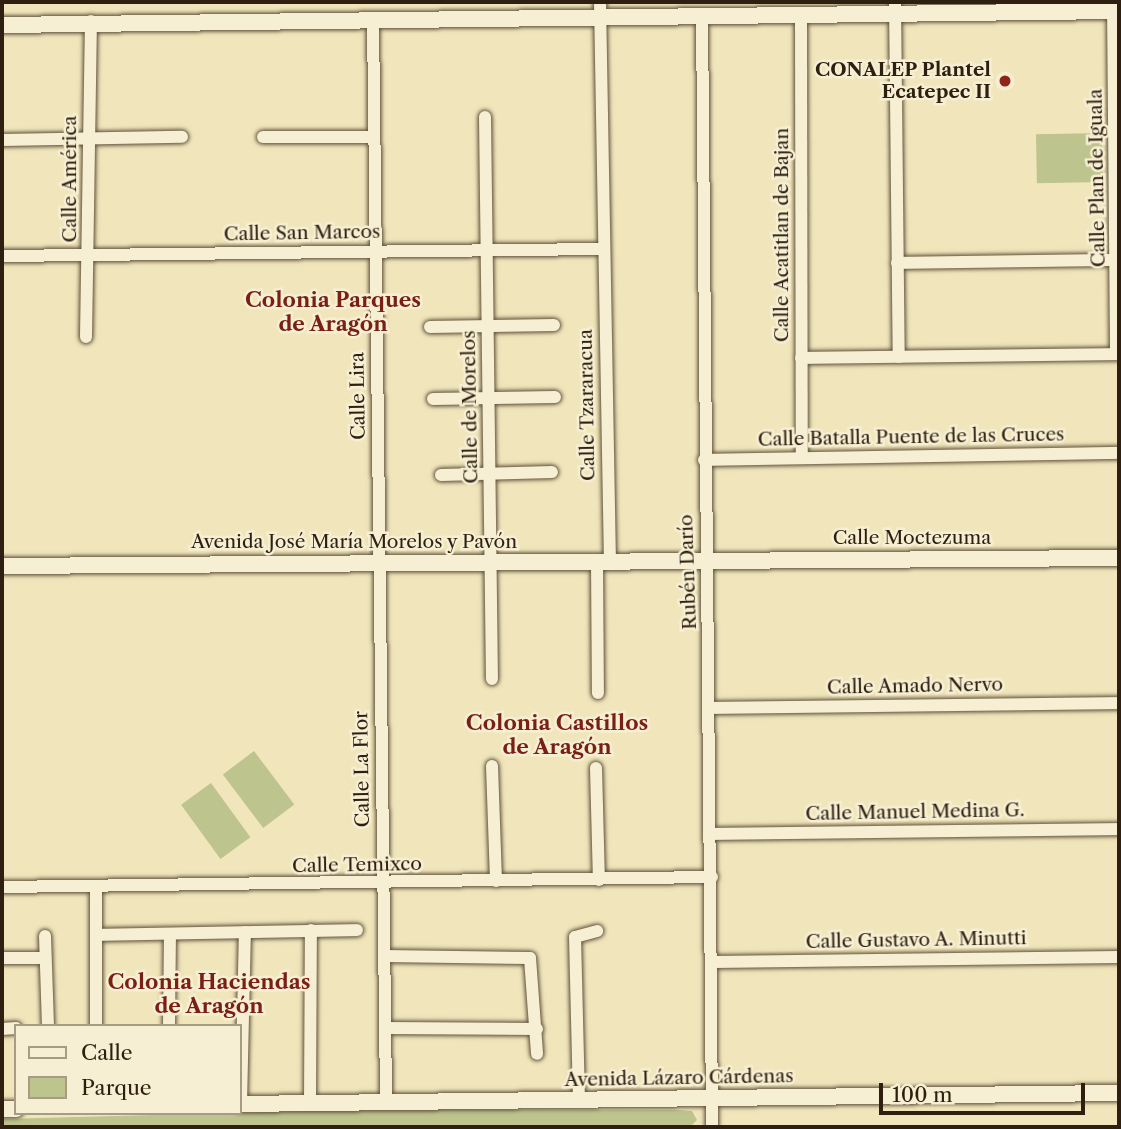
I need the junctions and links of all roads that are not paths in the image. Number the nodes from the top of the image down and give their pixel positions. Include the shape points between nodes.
1 (895, 7) edge
2 (1115, 8) edge
3 (600, 9) edge
4 (801, 13) junction
5 (702, 15) junction
6 (373, 19) junction
7 (91, 21) junction
8 (2, 24) edge
9 (485, 117) dead end
10 (263, 137) dead end
11 (374, 137) junction
12 (182, 138) dead end
13 (2, 140) edge
14 (88, 140) junction
15 (603, 249) junction
16 (375, 251) junction
17 (489, 252) junction
18 (2, 256) edge
19 (90, 256) junction
20 (1118, 260) edge
21 (897, 262) junction
22 (554, 325) dead end
23 (487, 326) junction
24 (430, 327) dead end
25 (86, 337) dead end
26 (1118, 354) edge
27 (899, 357) junction
28 (801, 358) junction
29 (490, 397) junction
30 (555, 397) dead end
31 (433, 399) dead end
32 (1119, 453) edge
33 (802, 457) junction
34 (704, 460) junction
35 (552, 472) dead end
36 (491, 474) junction
37 (441, 475) dead end
38 (1119, 558) edge
39 (706, 560) junction
40 (604, 561) junction
41 (493, 562) junction
42 (379, 563) junction
43 (2, 566) edge
44 (492, 679) dead end
45 (598, 693) dead end
46 (1119, 703) edge
47 (712, 708) junction
48 (492, 766) dead end
49 (596, 768) dead end
50 (1119, 829) edge
51 (712, 834) junction
52 (712, 877) junction
53 (599, 880) junction
54 (496, 881) junction
55 (383, 884) junction
56 (2, 887) edge
57 (96, 887) junction
58 (357, 929) dead end
59 (311, 930) junction
60 (597, 931) dead end
61 (245, 932) junction
62 (170, 934) junction
63 (97, 935) junction
64 (45, 936) dead end
65 (384, 956) junction
66 (1119, 957) edge
67 (2, 958) edge
68 (46, 958) junction
69 (713, 962) junction
70 (48, 1024) edge
71 (96, 1024) edge
72 (169, 1024) edge
73 (385, 1028) junction
74 (537, 1029) junction
75 (537, 1054) dead end
76 (242, 1061) edge
77 (1119, 1093) edge
78 (710, 1098) junction
79 (579, 1100) junction
80 (310, 1101) junction
81 (386, 1101) junction
82 (242, 1104) edge
83 (712, 1127) edge

1 - 2 street
1 - 4 street
1 - 21 street
2 - 20 street, Calle Plan de Iguala
3 - 5 street
3 - 6 street
3 - 15 street, Calle Tzararacua
4 - 5 street
4 - 28 street, Calle Acatitlan de Bajan
5 - 34 street, Rubén Darío
6 - 7 street
6 - 11 street, Calle Lira
7 - 8 street
7 - 14 street, Calle América
9 - 17 street, Calle de Morelos
10 - 11 street
11 - 16 street, Calle Lira
12 - 14 street
13 - 14 street
14 - 19 street, Calle América
15 - 17 street, Calle San Marcos
15 - 40 street, Calle Tzararacua
16 - 17 street, Calle San Marcos
16 - 19 street, Calle San Marcos
16 - 42 street, Calle Lira
17 - 23 street, Calle de Morelos
18 - 19 street, Calle San Marcos
19 - 25 street, Calle América
20 - 21 street
20 - 26 street, Calle Plan de Iguala
21 - 27 street
22 - 23 street
23 - 24 street
23 - 29 street, Calle de Morelos
26 - 27 street
27 - 28 street
28 - 33 street, Calle Acatitlan de Bajan
29 - 30 street
29 - 31 street
29 - 36 street, Calle de Morelos
32 - 33 street, Calle Batalla Puente de las Cruces
33 - 34 street, Calle Batalla Puente de las Cruces
34 - 39 street, Rubén Darío
35 - 36 street
36 - 37 street
36 - 41 street, Calle de Morelos
38 - 39 street, Calle Moctezuma
39 - 40 street, Avenida José María Morelos y Pavón
39 - 47 street, Rubén Darío
40 - 41 street, Avenida José María Morelos y Pavón
40 - 45 street, Calle Tzararacua
41 - 42 street, Avenida José María Morelos y Pavón
41 - 44 street, Calle de Morelos
42 - 43 street, Avenida José María Morelos y Pavón
42 - 55 street, Calle La Flor
46 - 47 street, Calle Amado Nervo
47 - 51 street, Rubén Darío
48 - 54 street
49 - 53 street
50 - 51 street, Calle Manuel Medina G.
51 - 52 street, Rubén Darío
52 - 53 street, Calle Temixco
52 - 69 street, Rubén Darío
53 - 54 street, Calle Temixco
54 - 55 street, Calle Temixco
55 - 57 street, Calle Temixco
55 - 65 street, Calle La Flor
56 - 57 street, Calle Temixco
57 - 63 street
58 - 59 street
59 - 61 street
59 - 80 street
60 - 79 street via 578,933 575,940
61 - 62 street
61 - 76 street
62 - 63 street
62 - 72 street
63 - 71 street
64 - 68 street
65 - 73 street, Calle La Flor
65 - 74 street via 530,958
66 - 69 street, Calle Gustavo A. Minutti
67 - 68 street
68 - 70 street
69 - 78 street, Rubén Darío
73 - 74 street
73 - 81 street, Calle La Flor
74 - 75 street
77 - 78 street, Avenida Lázaro Cárdenas
78 - 79 street, Avenida Lázaro Cárdenas
78 - 83 street, Rubén Darío
79 - 81 street, Avenida Lázaro Cárdenas
80 - 81 street, Avenida Lázaro Cárdenas
80 - 82 street, Avenida Lázaro Cárdenas

